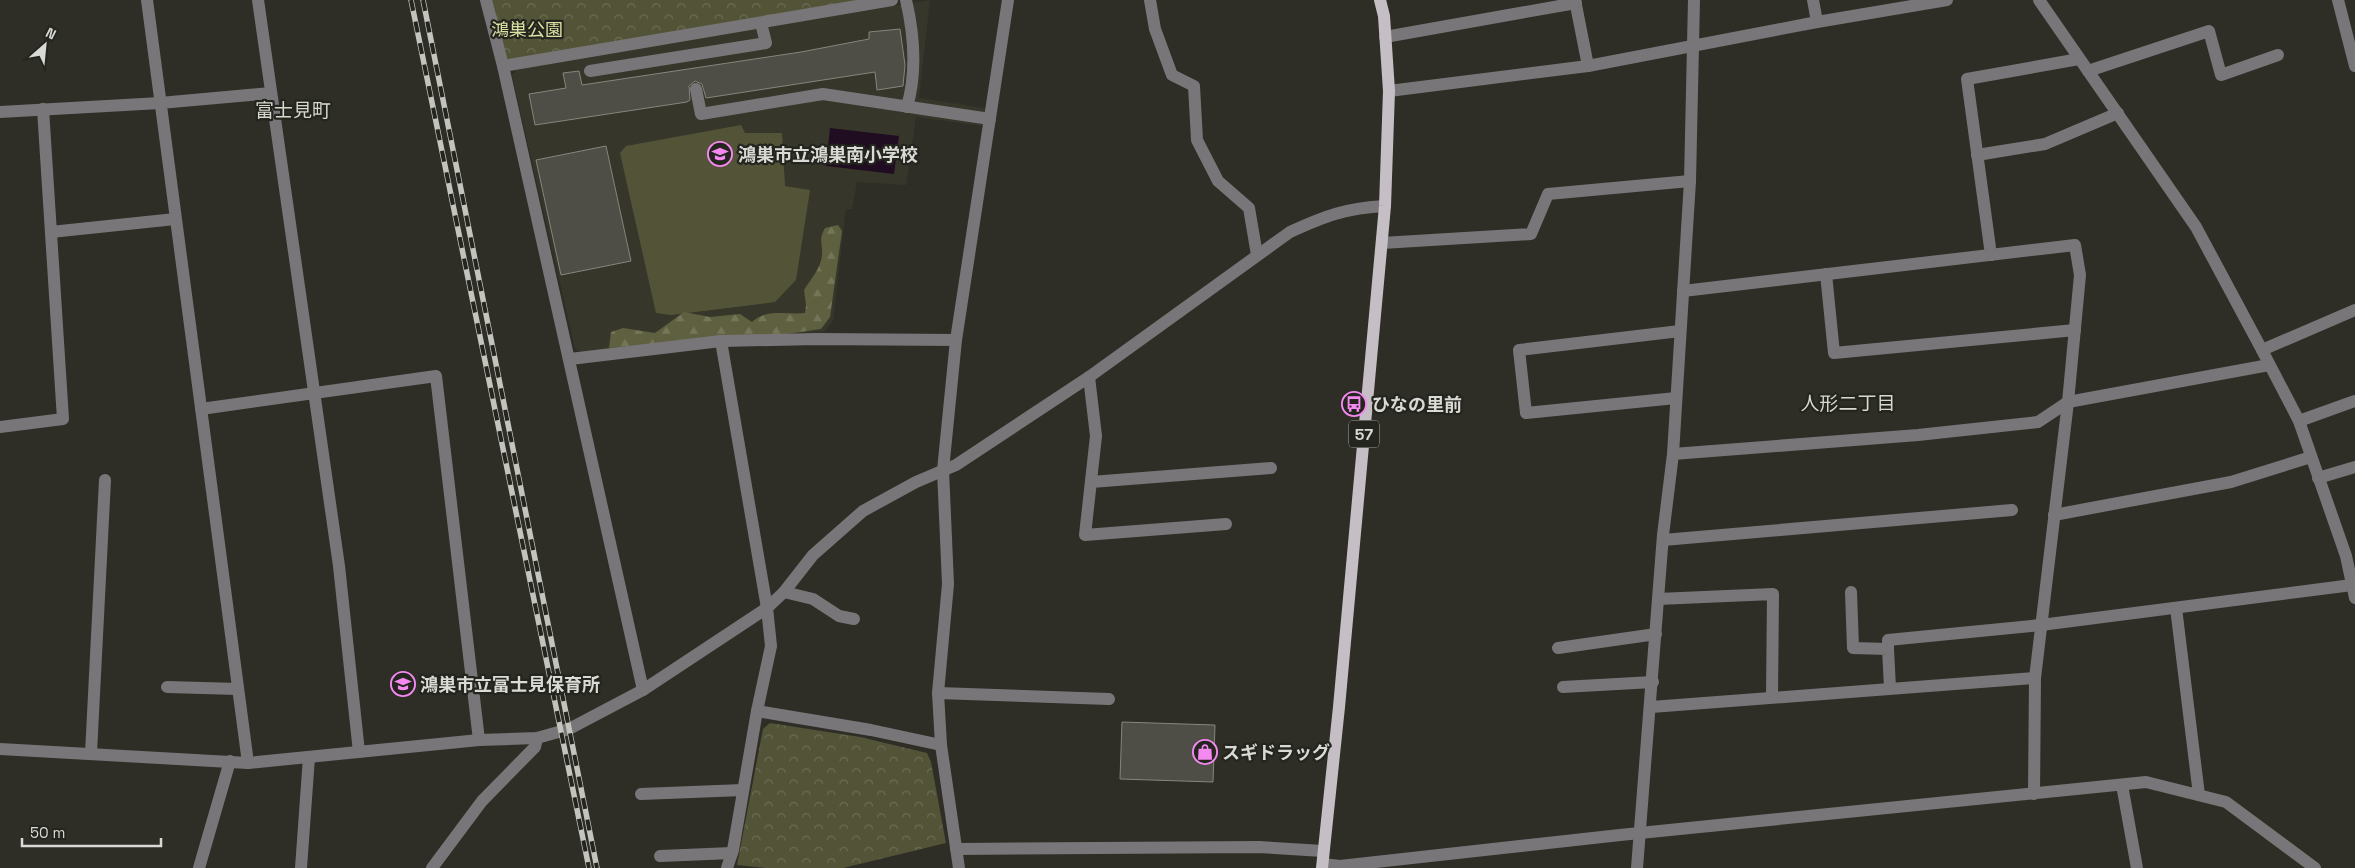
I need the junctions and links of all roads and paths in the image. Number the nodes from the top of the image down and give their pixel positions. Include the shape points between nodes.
1 (147, 0) edge
2 (258, 0) edge
3 (486, 0) edge
4 (892, 0) edge
5 (906, 0) edge
6 (1008, 0) edge
7 (1150, 0) edge
8 (1380, 0) edge
9 (1694, 0) edge
10 (1813, 0) edge
11 (1946, 0) edge
12 (2039, 0) edge
13 (2338, 0) edge
14 (1575, 2) edge
15 (1818, 22) junction
16 (761, 23) junction
17 (1385, 38) junction
18 (1694, 45) junction
19 (2278, 55) dead end
20 (2079, 59) junction
21 (503, 66) junction
22 (1588, 66) junction
23 (2355, 66) edge
24 (590, 71) dead end
25 (2088, 71) junction
26 (696, 89) dead end
27 (1389, 91) junction
28 (271, 94) junction
29 (160, 103) junction
30 (907, 107) junction
31 (44, 109) junction
32 (0, 112) edge
33 (2118, 113) junction
34 (990, 119) junction
35 (1977, 155) junction
36 (1690, 181) junction
37 (1385, 206) junction
38 (175, 219) junction
39 (51, 232) junction
40 (1382, 243) junction
41 (1257, 255) junction
42 (1992, 255) junction
43 (1826, 274) junction
44 (1683, 290) junction
45 (2355, 310) edge
46 (2075, 330) junction
47 (1680, 331) junction
48 (956, 340) junction
49 (721, 341) junction
50 (2262, 350) junction
51 (570, 359) junction
52 (2269, 366) junction
53 (1089, 377) junction
54 (315, 393) junction
55 (1676, 398) junction
56 (2355, 400) edge
57 (2068, 402) junction
58 (201, 409) junction
59 (2299, 421) junction
60 (0, 427) edge
61 (1673, 454) junction
62 (2311, 457) junction
63 (1271, 468) dead end
64 (2355, 468) edge
65 (943, 470) junction
66 (2318, 478) junction
67 (105, 480) dead end
68 (1092, 482) junction
69 (2012, 510) dead end
70 (2054, 515) junction
71 (1226, 524) dead end
72 (1663, 540) junction
73 (2350, 556) edge
74 (2354, 591) edge
75 (784, 592) junction
76 (1851, 592) dead end
77 (1658, 599) junction
78 (767, 608) junction
79 (2176, 608) junction
80 (854, 620) dead end
81 (2041, 625) junction
82 (1656, 634) junction
83 (1558, 648) dead end
84 (1888, 649) junction
85 (2034, 678) junction
86 (1653, 682) junction
87 (168, 687) dead end
88 (1563, 687) dead end
89 (1890, 688) junction
90 (238, 689) junction
91 (643, 690) junction
92 (938, 693) junction
93 (1772, 698) junction
94 (1109, 699) dead end
95 (1651, 707) junction
96 (757, 711) junction
97 (537, 738) junction
98 (479, 740) junction
99 (941, 745) junction
100 (0, 749) edge
101 (358, 752) junction
102 (90, 753) junction
103 (309, 757) junction
104 (230, 761) junction
105 (248, 763) junction
106 (2122, 785) junction
107 (743, 790) junction
108 (641, 794) dead end
109 (2034, 794) junction
110 (2199, 796) junction
111 (1641, 833) junction
112 (956, 849) junction
113 (1324, 851) junction
114 (732, 853) junction
115 (660, 856) dead end
116 (1322, 866) edge
117 (2312, 867) edge
118 (200, 868) edge
119 (302, 868) edge
120 (432, 868) edge
121 (727, 868) edge
122 (958, 868) edge
123 (1637, 868) edge
124 (2137, 868) edge

1 - 29 street
2 - 28 street
3 - 21 street
4 - 16 street
5 - 30 street via 913,29 912,90
6 - 34 street
7 - 41 street via 1155,29 1172,75 1194,86 1197,140 1218,181 1249,208
8 - 17 main road, 57
9 - 18 street
10 - 15 street
11 - 15 street
12 - 20 street
13 - 23 street
14 - 17 street
14 - 22 street
15 - 18 street
16 - 21 street
16 - 24 street via 766,42
17 - 27 main road, 57
18 - 22 street
18 - 36 street
19 - 25 street via 2221,75 2209,31
20 - 25 street
20 - 35 street via 1967,79
21 - 51 street
22 - 27 street
25 - 33 street
26 - 30 street via 701,114 823,94
27 - 37 main road, 57
28 - 29 street
28 - 54 street
29 - 31 street
29 - 38 street
30 - 34 street
31 - 32 street
31 - 39 street
33 - 35 street via 2045,144
33 - 50 street via 2196,227
34 - 48 street
35 - 42 street
36 - 40 street via 1548,194 1531,234
36 - 44 street
37 - 40 main road, 57
37 - 41 street via 1355,208 1327,215 1290,232
38 - 39 street
38 - 58 street
39 - 60 street via 63,420
40 - 113 main road, 57
41 - 53 street
42 - 43 street
42 - 46 street via 2075,245 2080,275
43 - 44 street
43 - 46 street via 1834,352
44 - 47 street
45 - 50 street
46 - 57 street
47 - 55 street
47 - 55 street via 1518,350 1526,413
48 - 49 street
48 - 65 street
49 - 51 street
49 - 78 street
50 - 52 street
51 - 91 street
52 - 57 street
52 - 59 street
53 - 65 street via 956,465
53 - 68 street via 1096,436
54 - 58 street
54 - 98 street via 436,376
54 - 101 street via 339,566
55 - 61 street
56 - 59 street
57 - 61 street via 2038,422
57 - 70 street
58 - 90 street
59 - 62 street
61 - 72 street
62 - 66 street
62 - 70 street via 2231,482
63 - 68 street
64 - 66 street
65 - 75 street via 863,511 813,555
65 - 92 street via 948,584
66 - 73 street
67 - 102 street
68 - 71 street via 1085,535
69 - 72 street
70 - 81 street
72 - 77 street
73 - 74 street
74 - 79 street
75 - 78 street
75 - 80 street via 812,599 840,616
76 - 84 street via 1853,648
77 - 82 street
77 - 93 street via 1772,594
78 - 91 street
78 - 96 street via 771,646
79 - 81 street
79 - 110 street
81 - 84 street via 1888,640
81 - 85 street
82 - 83 street
82 - 86 street
84 - 89 street
85 - 89 street
85 - 109 street
86 - 88 street
86 - 95 street
87 - 90 street
89 - 93 street
90 - 105 street
91 - 97 street via 569,729
92 - 94 street
92 - 99 street
93 - 95 street
95 - 111 street
96 - 99 street
96 - 107 street
97 - 98 street
97 - 120 street via 535,747 482,800
98 - 101 street
99 - 112 street
100 - 102 street
101 - 103 street
102 - 104 street
103 - 105 street
103 - 119 street
104 - 105 street
104 - 118 street
106 - 109 street
106 - 110 street via 2146,782
106 - 124 street
107 - 108 street
107 - 114 street
109 - 111 street
110 - 117 street via 2226,802
111 - 116 street
111 - 123 street
112 - 113 street via 1260,848
112 - 122 street
113 - 116 main road, 57
114 - 115 street
114 - 121 street

